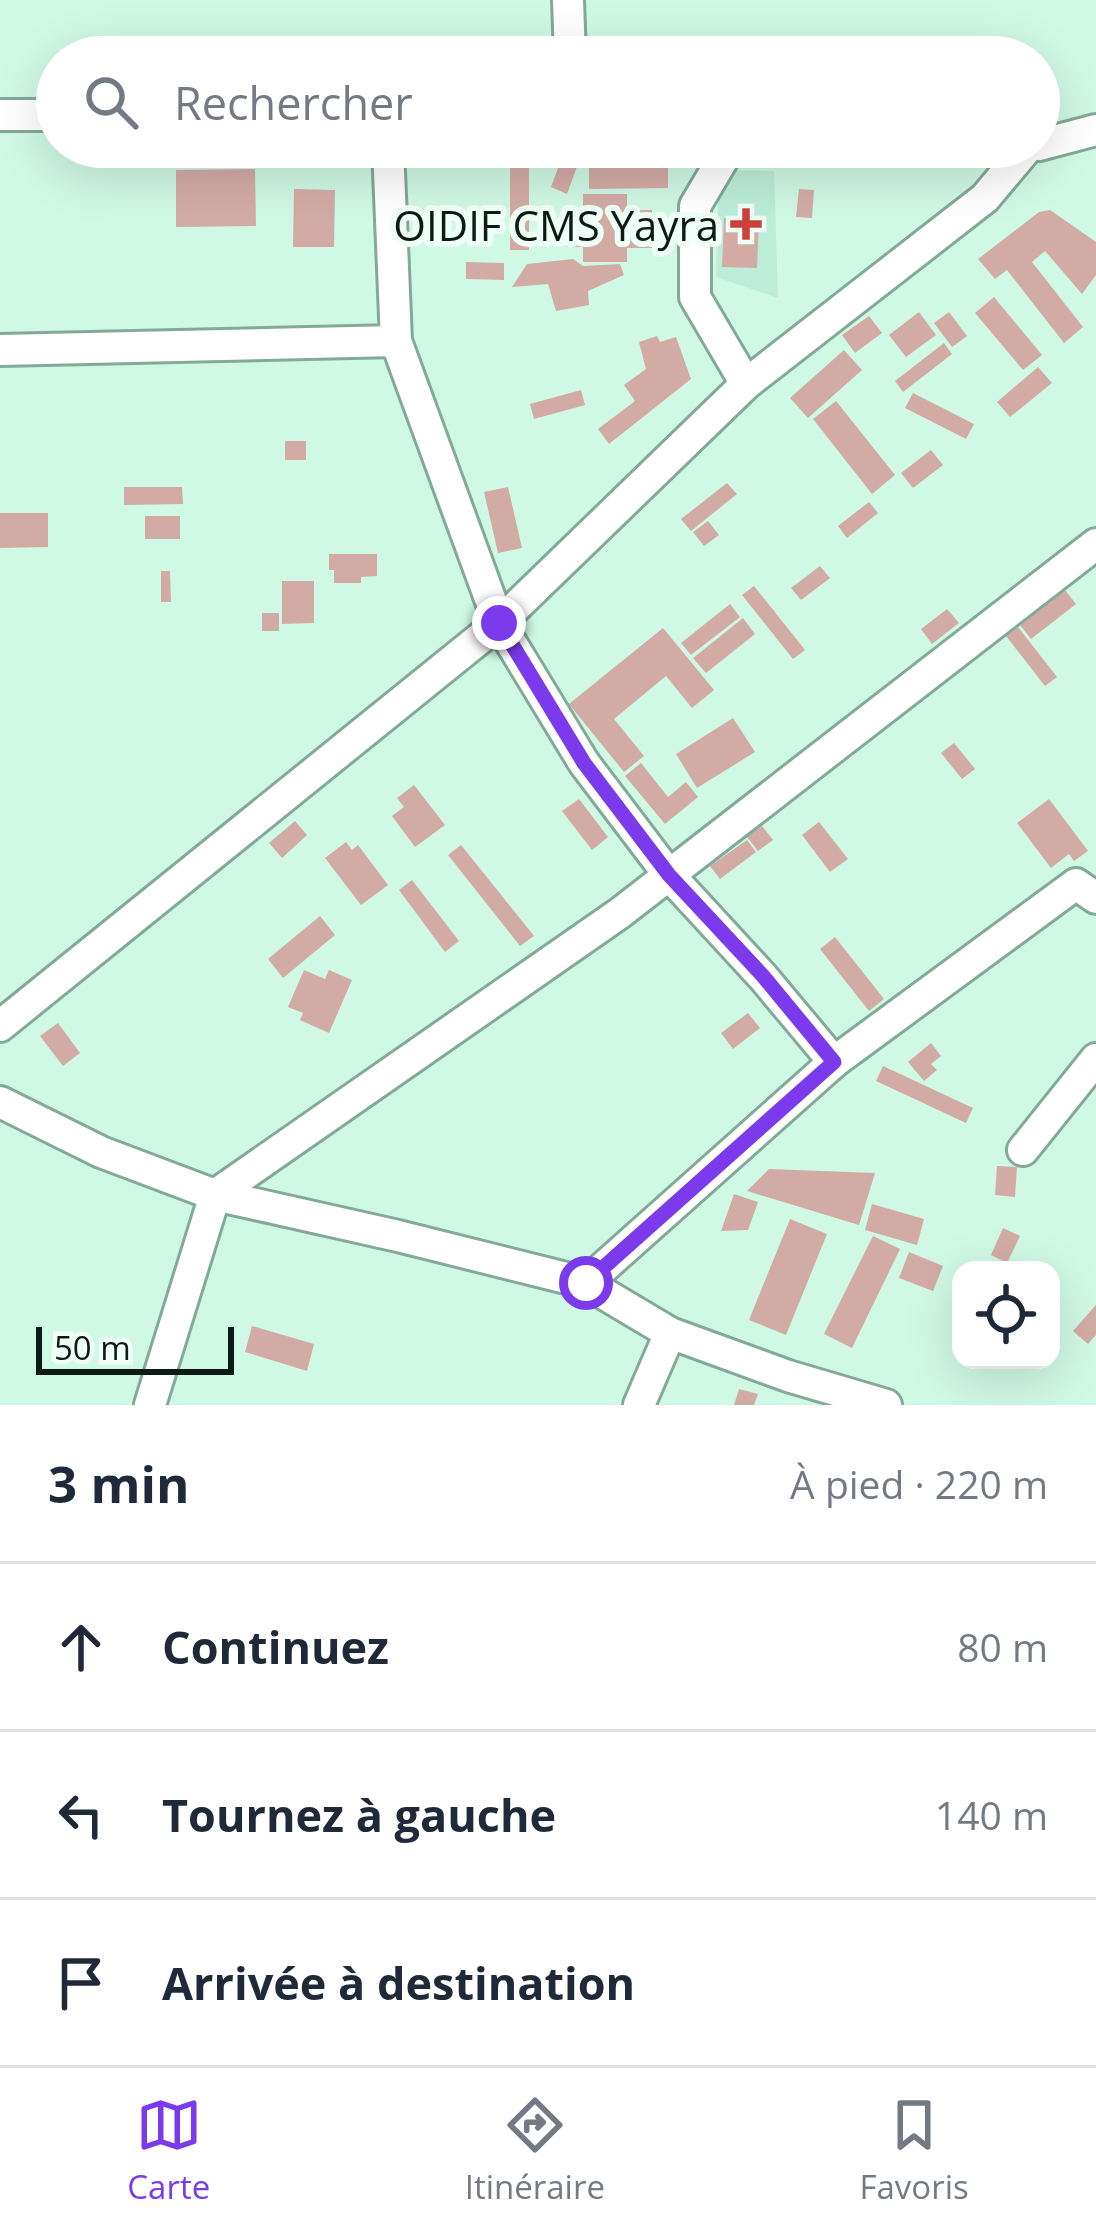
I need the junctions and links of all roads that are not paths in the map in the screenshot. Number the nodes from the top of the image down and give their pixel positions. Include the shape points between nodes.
1 (568, 0) edge
2 (569, 36) edge
3 (0, 115) edge
4 (36, 116) edge
5 (1096, 130) edge
6 (1060, 140) edge
7 (389, 168) edge
8 (718, 168) edge
9 (1013, 168) edge
10 (396, 341) junction
11 (0, 350) edge
12 (746, 384) junction
13 (1095, 548) edge
14 (499, 623) junction
15 (669, 875) junction
16 (1096, 898) edge
17 (0, 1026) edge
18 (1096, 1059) edge
19 (834, 1062) junction
20 (0, 1102) edge
21 (1023, 1150) dead end
22 (215, 1195) junction
23 (586, 1283) junction
24 (670, 1333) junction
25 (150, 1405) edge
26 (639, 1405) edge
27 (886, 1405) edge

1 - 2 street
3 - 4 street
5 - 6 street
7 - 10 street
8 - 12 street via 695,206 695,297
9 - 12 street
10 - 11 street
10 - 14 street
12 - 14 street
13 - 15 street
14 - 15 street via 584,763
14 - 17 street
15 - 19 street
15 - 22 street
16 - 19 street via 1076,884
18 - 21 street
19 - 23 street
20 - 22 street
22 - 23 street
22 - 25 street
23 - 24 street
24 - 26 street
24 - 27 street

